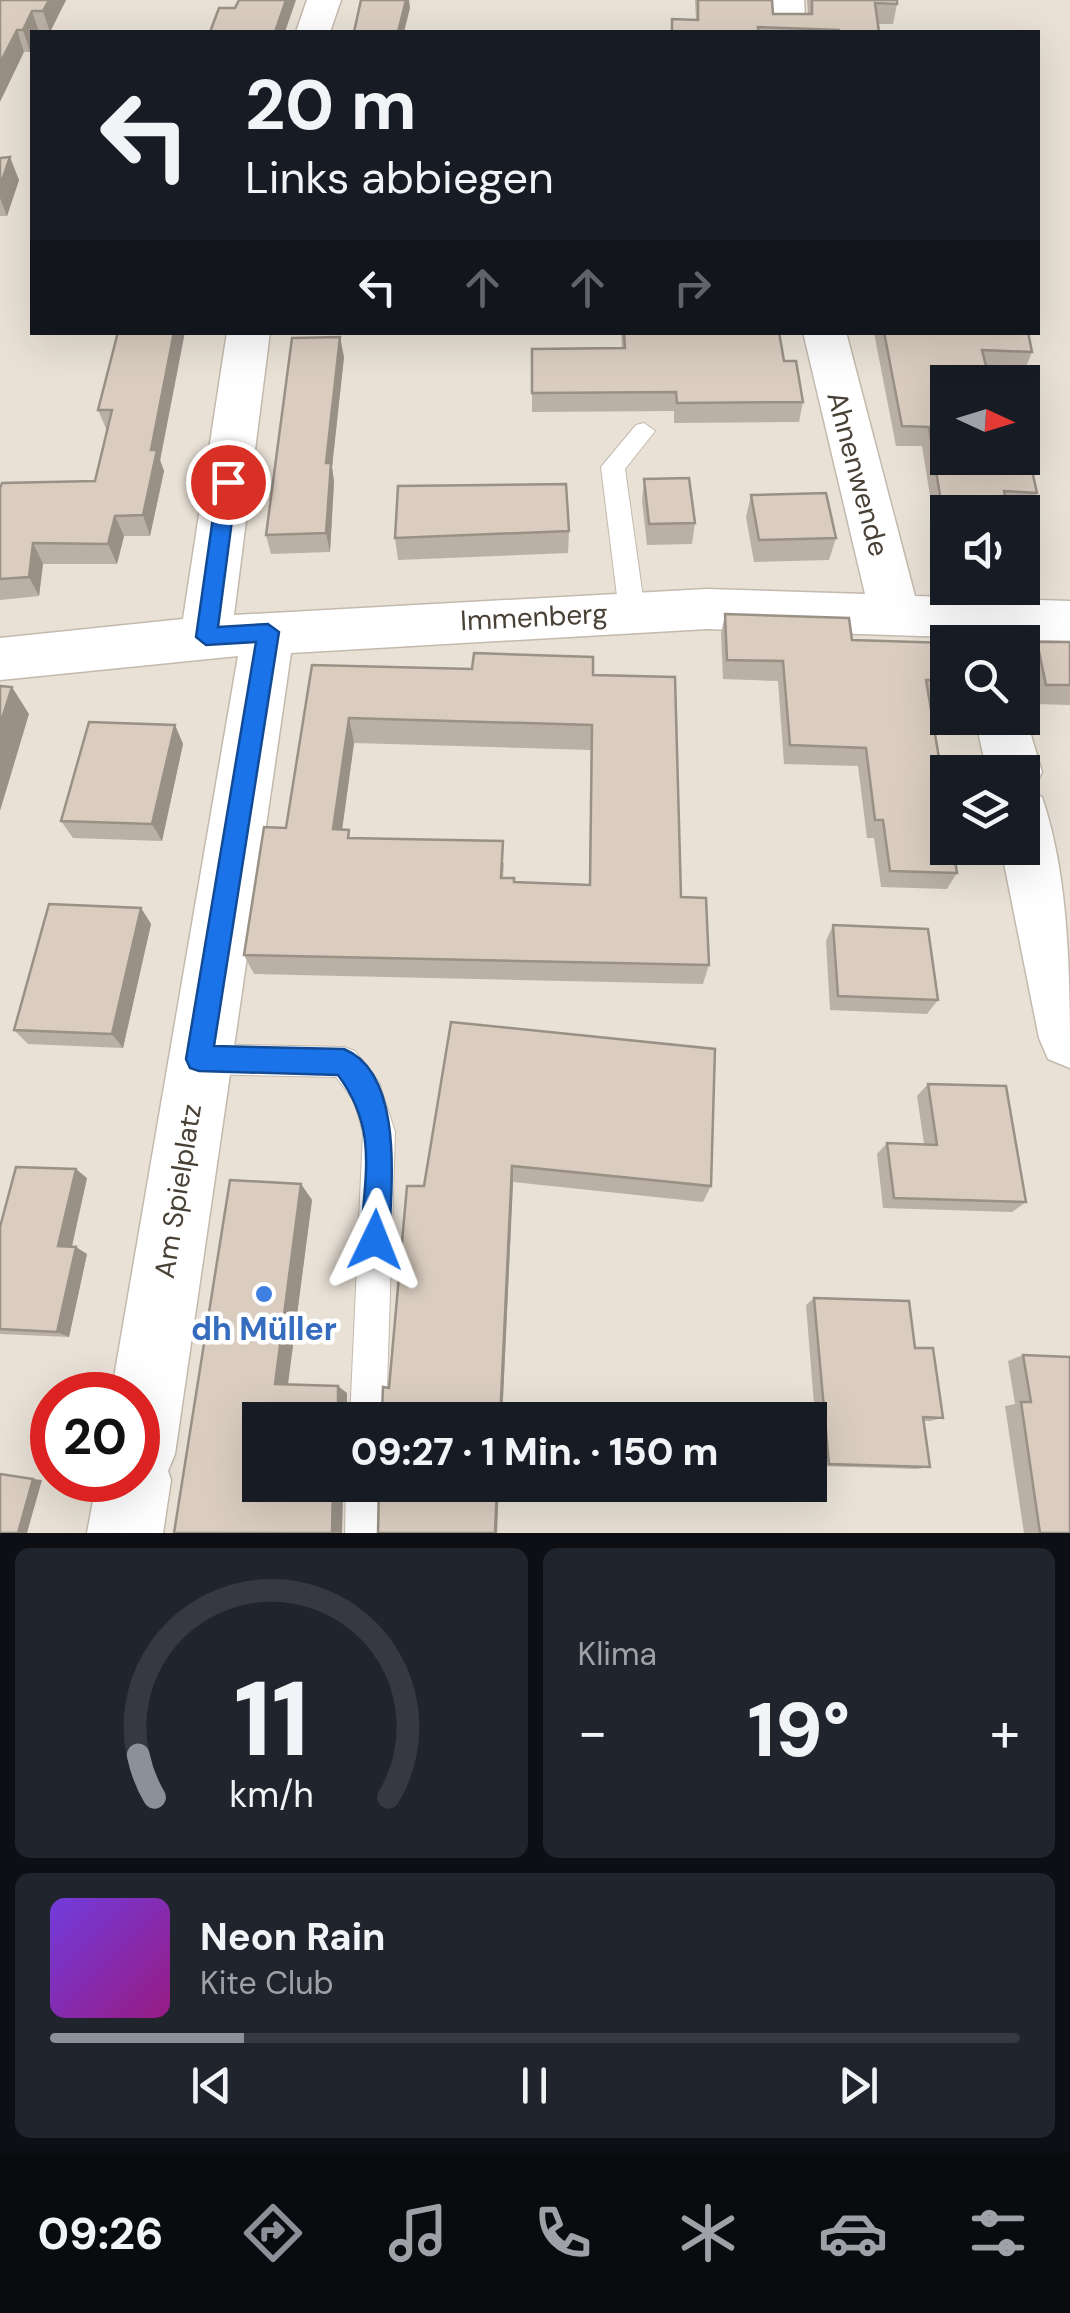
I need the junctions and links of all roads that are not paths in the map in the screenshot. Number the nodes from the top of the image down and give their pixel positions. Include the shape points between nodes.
1 (324, 0) edge
2 (786, 0) edge
3 (313, 30) edge
4 (789, 30) edge
5 (249, 335) edge
6 (825, 335) edge
7 (644, 431) dead end
8 (632, 612) junction
9 (895, 614) junction
10 (1070, 621) edge
11 (960, 625) edge
12 (1026, 625) edge
13 (268, 632) junction
14 (206, 637) junction
15 (0, 659) edge
16 (1033, 865) edge
17 (1070, 1038) edge
18 (199, 1059) junction
19 (151, 1372) edge
20 (369, 1402) edge
21 (130, 1502) edge
22 (365, 1502) edge
23 (125, 1533) edge
24 (364, 1533) edge

1 - 3 street
2 - 4 street
5 - 14 street
6 - 9 street, Ahnenwende
7 - 8 lane via 613,467
8 - 9 street, Immenberg
8 - 13 street, Immenberg
9 - 11 street, Immenberg
10 - 12 street, Immenberg
13 - 14 street, Immenberg
13 - 18 street, Am Spielplatz
14 - 15 street, Immenberg
16 - 17 street
18 - 19 street, Am Spielplatz
18 - 20 lane via 344,1062 368,1093 380,1132
21 - 23 street
22 - 24 lane

